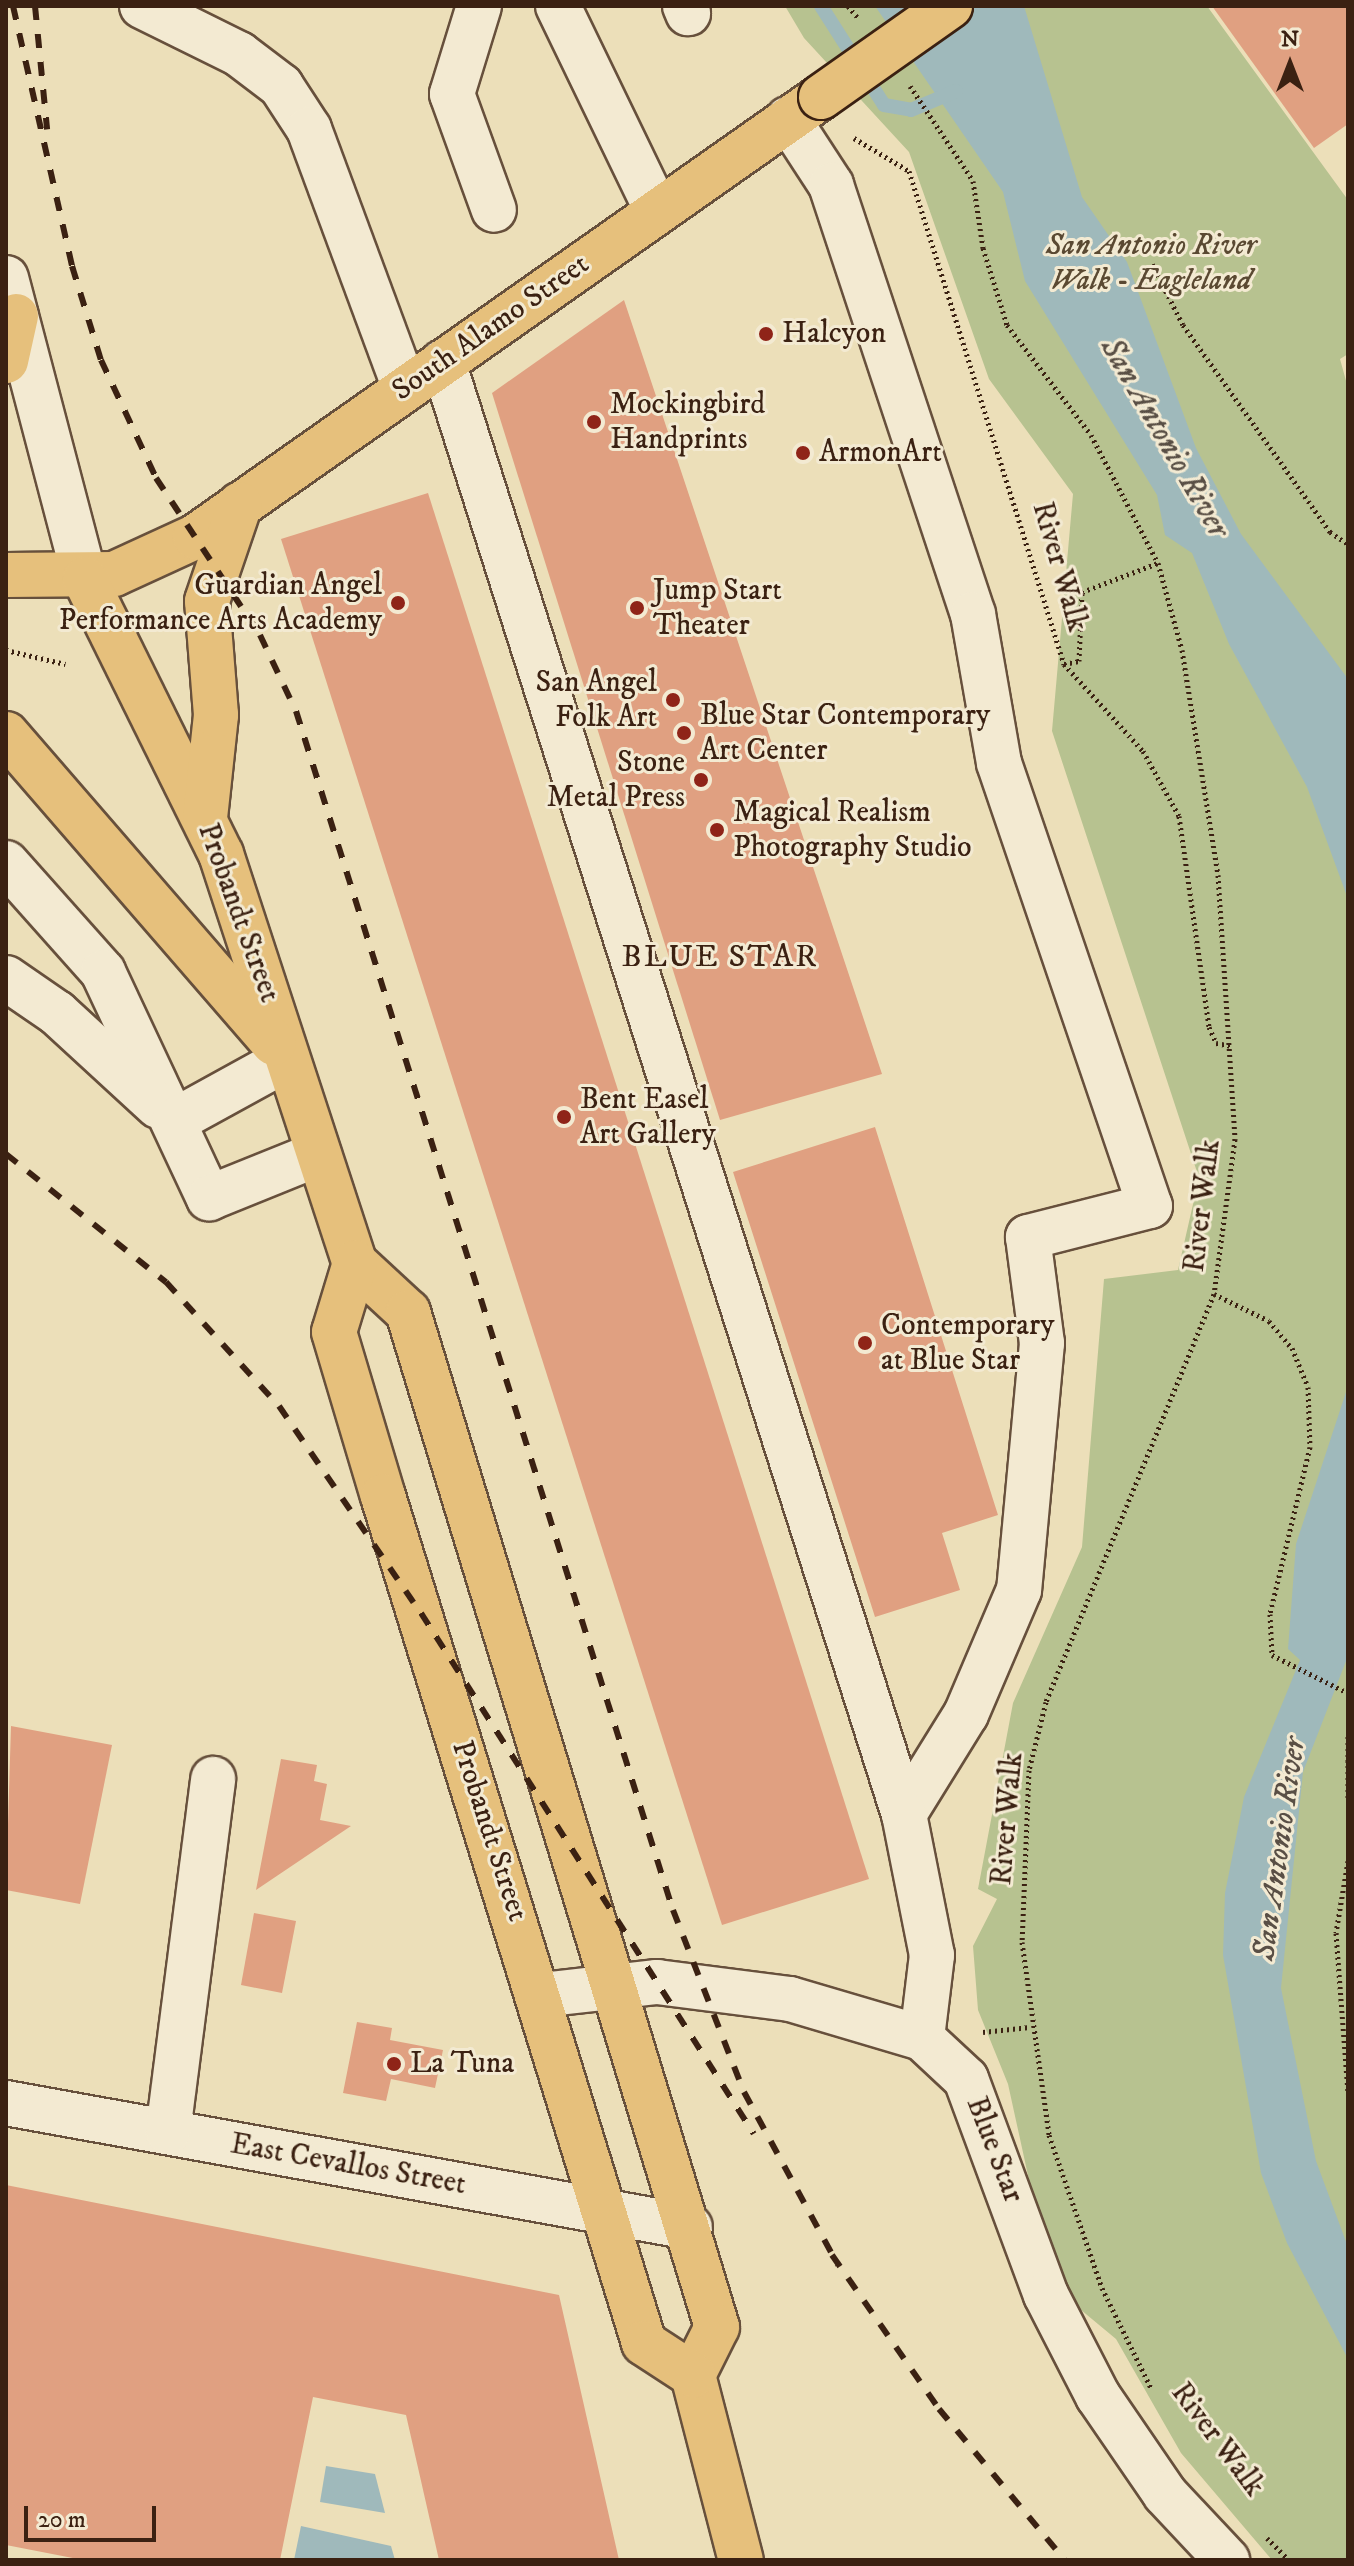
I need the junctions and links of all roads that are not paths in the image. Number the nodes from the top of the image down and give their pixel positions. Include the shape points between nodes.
1 (142, 6) edge
2 (479, 6) edge
3 (558, 6) edge
4 (950, 6) edge
5 (805, 108) junction
6 (494, 210) dead end
7 (657, 211) junction
8 (11, 297) edge
9 (6, 361) edge
10 (443, 362) junction
11 (405, 389) junction
12 (240, 504) junction
13 (6, 575) edge
14 (85, 579) junction
15 (6, 734) edge
16 (205, 818) junction
17 (6, 863) edge
18 (103, 972) junction
19 (6, 978) edge
20 (57, 1013) junction
21 (287, 1059) junction
22 (174, 1121) junction
23 (318, 1154) junction
24 (355, 1263) junction
25 (213, 1779) dead end
26 (904, 1814) junction
27 (615, 1985) junction
28 (541, 1995) junction
29 (922, 2038) junction
30 (6, 2103) edge
31 (168, 2132) junction
32 (604, 2212) junction
33 (690, 2227) junction
34 (693, 2375) junction
35 (741, 2560) edge
36 (1227, 2560) edge

1 - 11 street via 239,54 281,86 309,129
2 - 6 street via 452,94
3 - 7 street
4 - 5 main road, South Alamo Street, bridge
5 - 7 main road, South Alamo Street
5 - 26 street via 816,162 831,185 973,614 999,763 1150,1206 1028,1237 1042,1343 1019,1590 966,1714
7 - 10 main road, South Alamo Street
8 - 9 main road
8 - 14 street
10 - 11 main road, South Alamo Street
10 - 26 street
11 - 12 main road, South Alamo Street
12 - 14 main road, South Alamo Street via 147,564
12 - 16 main road via 207,601 216,715
13 - 14 main road, South Alamo Street
14 - 16 main road, Probandt Street
15 - 21 main road
16 - 21 main road, Probandt Street via 254,938
17 - 18 street
18 - 20 street
18 - 22 street
19 - 20 street
20 - 22 street
21 - 22 street
21 - 23 main road, Probandt Street
22 - 23 street via 209,1198
23 - 24 main road, Probandt Street
24 - 27 main road, Probandt Street via 408,1312
24 - 28 main road, Probandt Street via 334,1332
25 - 31 street
26 - 29 street via 932,1955
27 - 28 street, Blue Star
27 - 29 street, Blue Star via 657,1982 790,1999
27 - 33 main road, Probandt Street
28 - 32 main road, Probandt Street
29 - 36 street, Blue Star via 966,2079 1046,2295 1098,2396 1165,2494
30 - 31 street, East Cevallos Street
31 - 32 street, East Cevallos Street
32 - 33 street, East Cevallos Street
32 - 34 main road, Probandt Street via 644,2343
33 - 34 main road, Probandt Street via 717,2327
34 - 35 main road

